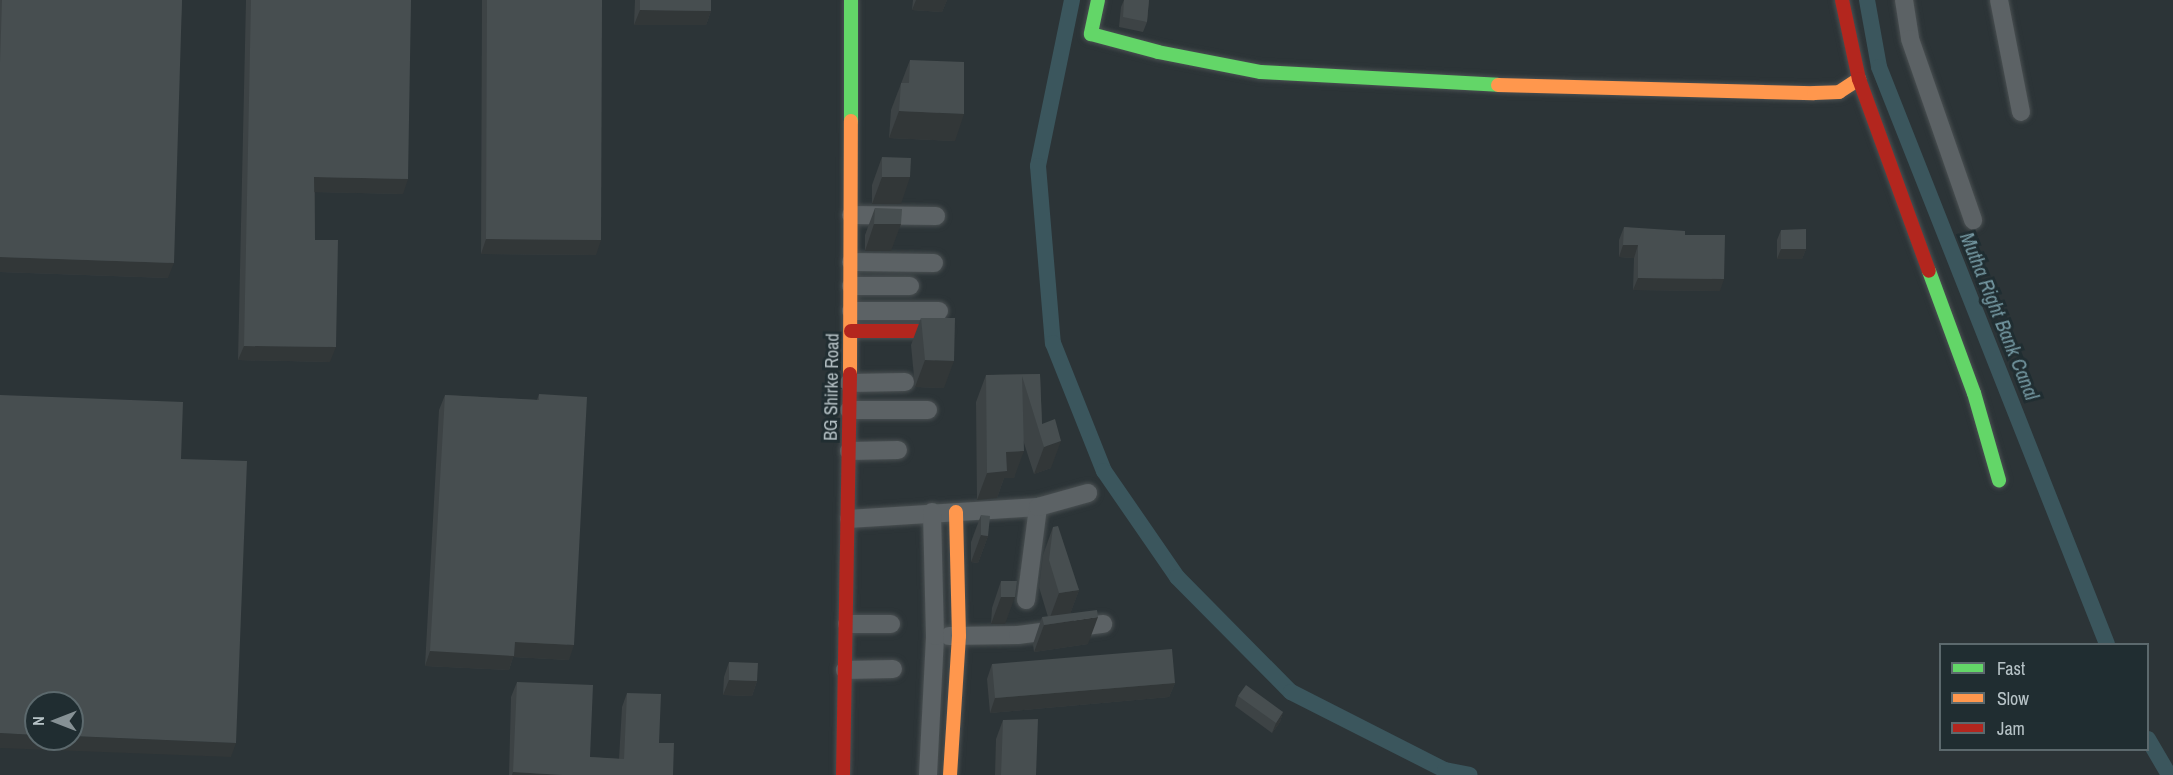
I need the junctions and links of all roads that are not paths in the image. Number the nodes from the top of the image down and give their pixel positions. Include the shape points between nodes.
1 (851, 0) edge
2 (1098, 0) edge
3 (1842, 0) edge
4 (1904, 0) edge
5 (1999, 0) edge
6 (1859, 80) junction
7 (2021, 112) dead end
8 (851, 215) junction
9 (936, 216) dead end
10 (1973, 220) dead end
11 (851, 262) junction
12 (934, 263) dead end
13 (851, 286) junction
14 (910, 286) dead end
15 (851, 311) junction
16 (939, 311) dead end
17 (851, 331) junction
18 (944, 331) edge
19 (905, 382) dead end
20 (849, 383) junction
21 (849, 411) junction
22 (928, 411) dead end
23 (898, 450) dead end
24 (849, 451) junction
25 (1999, 480) dead end
26 (1089, 493) dead end
27 (1038, 507) junction
28 (932, 512) junction
29 (956, 512) junction
30 (849, 519) junction
31 (1026, 600) dead end
32 (847, 624) junction
33 (891, 624) dead end
34 (1103, 624) dead end
35 (935, 636) junction
36 (959, 636) junction
37 (893, 669) dead end
38 (845, 670) junction
39 (843, 775) edge
40 (928, 775) edge
41 (950, 775) edge

1 - 8 street, BG Shirke Road
2 - 6 street via 1091,34 1261,72 1471,84 1814,93 1839,92
3 - 6 street
4 - 10 street via 1910,39
5 - 7 street
6 - 25 street via 1974,393
8 - 9 street
8 - 11 street, BG Shirke Road
11 - 12 street
11 - 13 street, BG Shirke Road
13 - 14 street
13 - 15 street, BG Shirke Road
15 - 16 street
15 - 17 street, BG Shirke Road
17 - 18 street
17 - 20 street, BG Shirke Road
19 - 20 street
20 - 21 street, BG Shirke Road
21 - 22 street
21 - 24 street, BG Shirke Road
23 - 24 street
24 - 30 street, BG Shirke Road
26 - 27 street
27 - 29 street
27 - 31 street
28 - 29 street
28 - 30 street
28 - 35 street
29 - 36 street
30 - 32 street, BG Shirke Road
32 - 33 street
32 - 38 street, BG Shirke Road
34 - 36 street via 1018,635
35 - 36 street
35 - 40 street
36 - 41 street
37 - 38 street
38 - 39 street, BG Shirke Road

